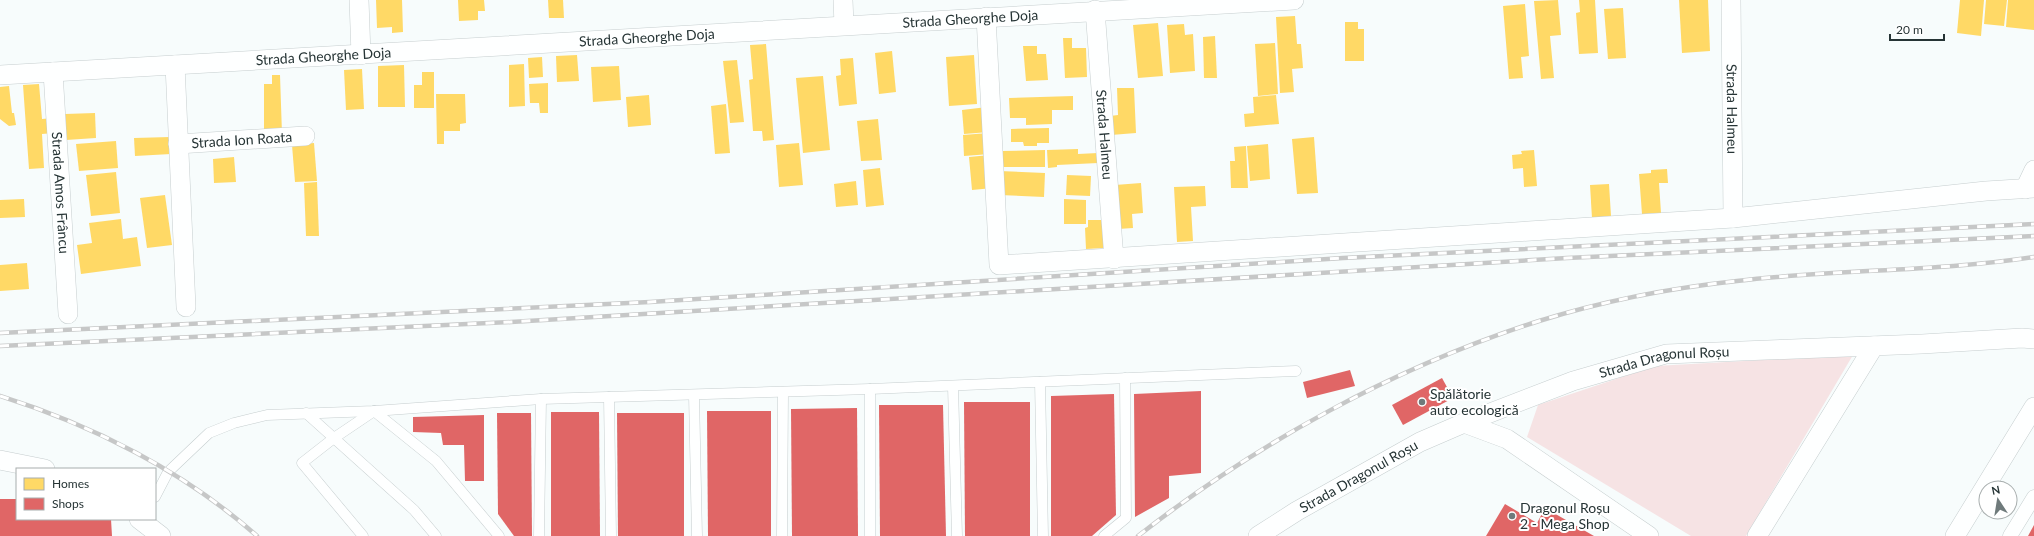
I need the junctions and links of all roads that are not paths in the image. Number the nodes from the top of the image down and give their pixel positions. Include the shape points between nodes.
1 (359, 0) edge
2 (844, 0) edge
3 (1294, 0) edge
4 (1731, 0) edge
5 (1095, 10) junction
6 (986, 17) junction
7 (844, 25) junction
8 (361, 54) junction
9 (175, 66) junction
10 (53, 72) junction
11 (0, 75) edge
12 (305, 136) dead end
13 (178, 144) junction
14 (2034, 170) edge
15 (2030, 188) edge
16 (1733, 218) junction
17 (1114, 259) junction
18 (186, 307) dead end
19 (68, 314) dead end
20 (2034, 339) edge
21 (1874, 346) junction
22 (1296, 371) dead end
23 (1125, 378) junction
24 (1040, 382) junction
25 (953, 386) junction
26 (870, 389) junction
27 (783, 392) junction
28 (694, 395) junction
29 (610, 397) junction
30 (540, 399) junction
31 (2034, 407) edge
32 (374, 411) junction
33 (306, 413) junction
34 (1464, 423) junction
35 (334, 438) junction
36 (0, 460) edge
37 (40, 468) edge
38 (156, 495) edge
39 (2034, 497) edge
40 (141, 520) edge
41 (161, 536) edge
42 (363, 536) edge
43 (436, 536) edge
44 (499, 536) edge
45 (539, 536) edge
46 (611, 536) edge
47 (697, 536) edge
48 (782, 536) edge
49 (870, 536) edge
50 (957, 536) edge
51 (1043, 536) edge
52 (1104, 536) edge
53 (1258, 536) edge
54 (1649, 536) edge
55 (1757, 536) edge
56 (1955, 536) edge
57 (2010, 536) edge

1 - 8 street
2 - 7 street
3 - 5 street, Strada Gheorghe Doja
4 - 16 street, Strada Halmeu
5 - 6 street, Strada Gheorghe Doja
5 - 17 street, Strada Halmeu
6 - 7 street, Strada Gheorghe Doja
6 - 17 street via 999,265
7 - 8 street, Strada Gheorghe Doja
8 - 9 street, Strada Gheorghe Doja
9 - 10 street, Strada Gheorghe Doja
9 - 13 street
10 - 11 street, Strada Gheorghe Doja
10 - 19 street, Strada Amos Frâncu
12 - 13 street, Strada Ion Roata
13 - 18 street
14 - 15 street
15 - 16 street
16 - 17 street
20 - 21 street, Strada Dragonul Roșu
21 - 34 street, Strada Dragonul Roșu via 1666,354 1573,381
21 - 55 street
22 - 23 lane
23 - 24 lane
23 - 52 lane via 1126,518
24 - 25 lane
24 - 51 lane
25 - 26 lane
25 - 50 lane
26 - 27 lane
26 - 49 lane
27 - 28 lane
27 - 48 lane
28 - 29 lane
28 - 47 lane
29 - 30 lane
29 - 46 lane
30 - 32 lane
30 - 45 lane
31 - 56 street
32 - 33 lane
32 - 35 lane
32 - 44 lane via 436,461
33 - 35 lane
33 - 38 lane via 267,415 234,423 209,433 168,472
34 - 53 street, Strada Dragonul Roșu via 1420,442 1297,511
34 - 54 street via 1507,439
35 - 42 lane via 302,464
35 - 43 lane via 414,510
36 - 37 street
39 - 57 street
40 - 41 street

